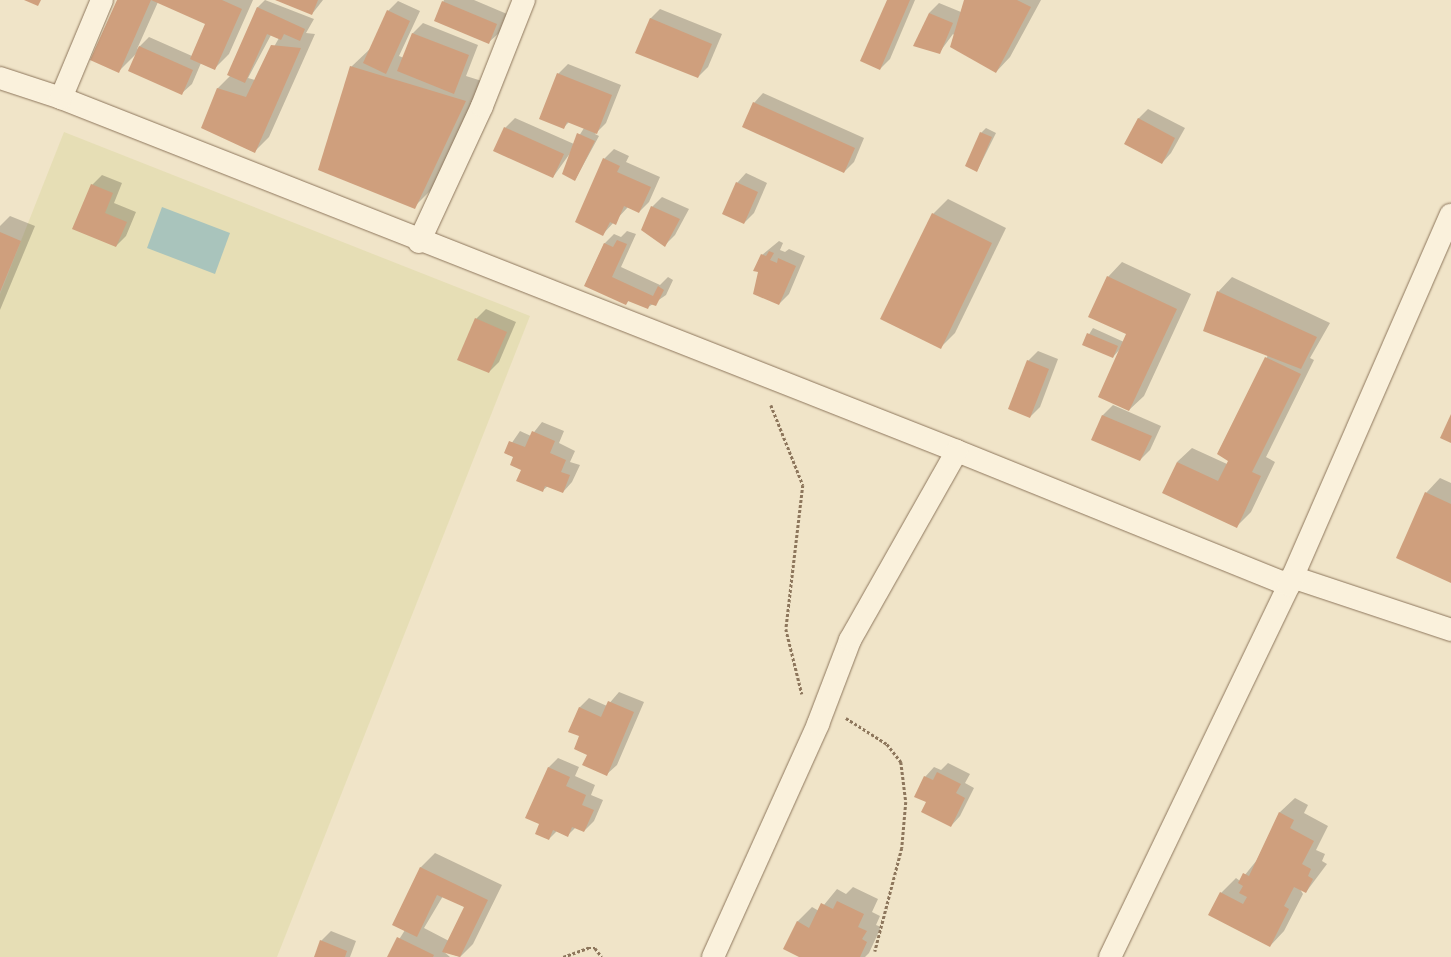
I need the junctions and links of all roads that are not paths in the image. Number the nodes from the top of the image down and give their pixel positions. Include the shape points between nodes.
1 (102, 0) edge
2 (524, 0) edge
3 (0, 78) edge
4 (60, 98) junction
5 (1451, 215) edge
6 (419, 242) junction
7 (957, 451) junction
8 (1290, 581) junction
9 (1451, 630) edge
10 (713, 957) edge
11 (1110, 957) edge

1 - 4 street
2 - 6 street via 482,106
3 - 4 street
4 - 6 street
5 - 8 street
6 - 7 street
7 - 8 street
7 - 10 street via 850,640 821,716
8 - 9 street
8 - 11 street

